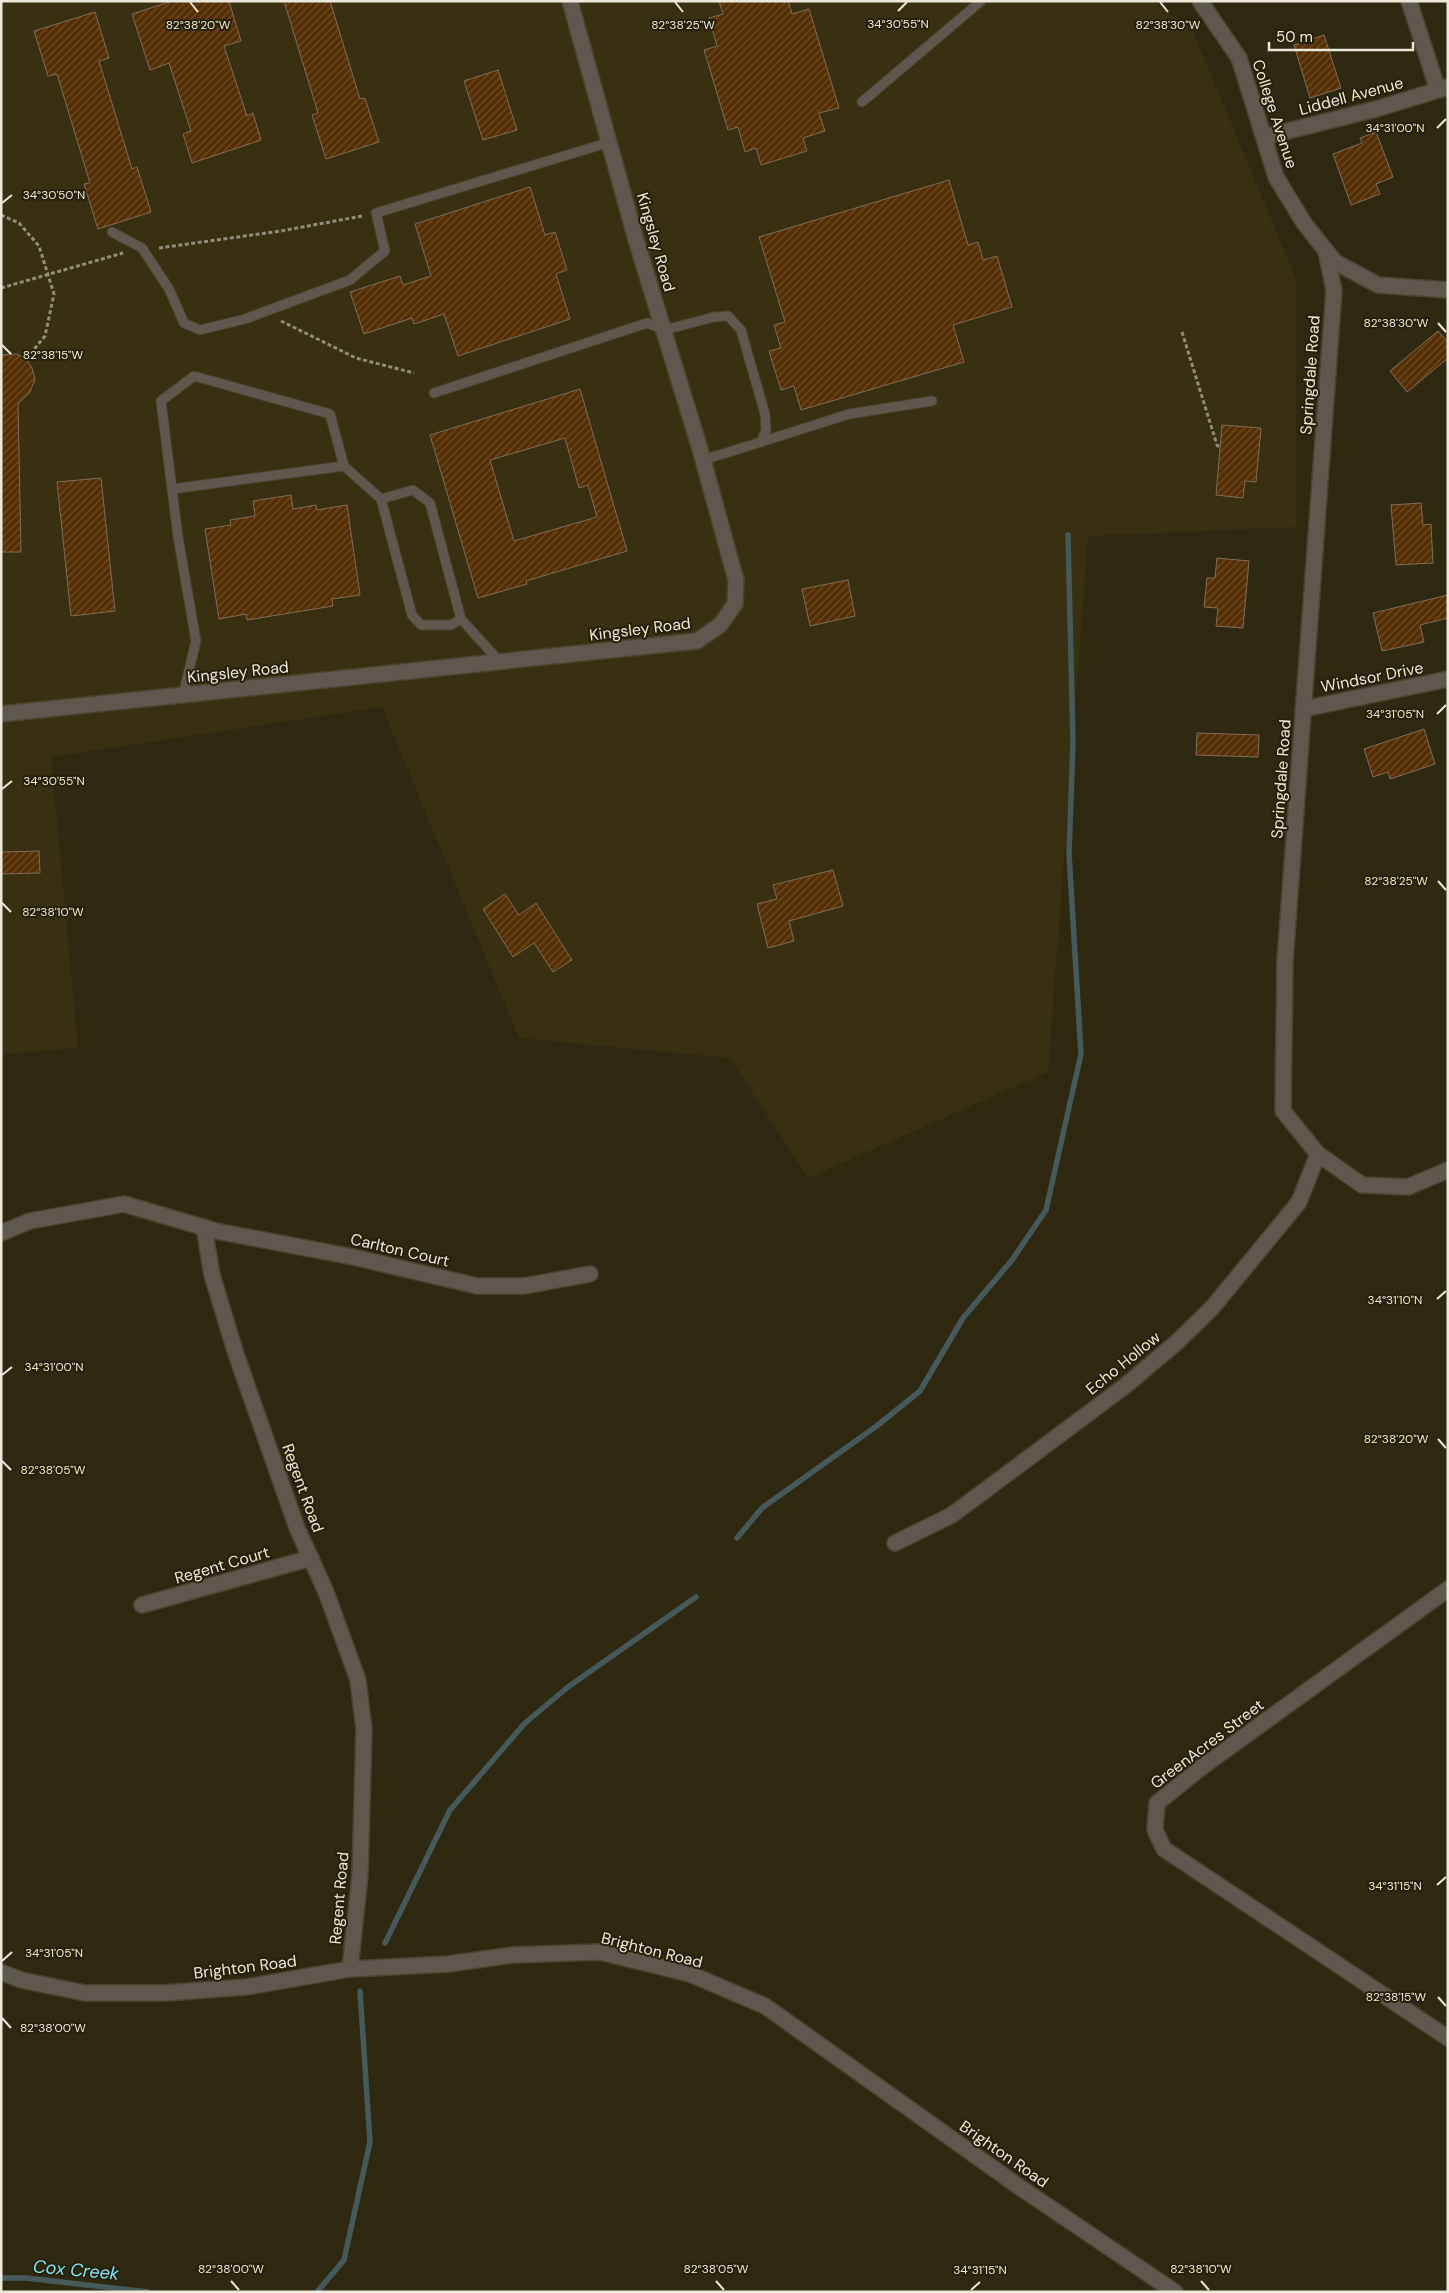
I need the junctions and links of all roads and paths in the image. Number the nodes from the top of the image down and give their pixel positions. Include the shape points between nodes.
1 (570, 1) edge
2 (981, 1) edge
3 (1200, 1) edge
4 (1409, 1) edge
5 (1443, 88) edge
6 (862, 102) dead end
7 (1264, 137) junction
8 (610, 142) junction
9 (376, 213) junction
10 (1, 215) edge
11 (112, 232) dead end
12 (142, 248) junction
13 (1326, 252) junction
14 (48, 274) junction
15 (1, 288) edge
16 (1448, 290) edge
17 (264, 312) junction
18 (664, 330) junction
19 (1182, 332) dead end
20 (26, 359) dead end
21 (414, 373) dead end
22 (434, 393) dead end
23 (932, 401) dead end
24 (761, 442) junction
25 (1220, 448) dead end
26 (703, 460) junction
27 (344, 466) junction
28 (172, 489) junction
29 (381, 499) junction
30 (461, 619) junction
31 (500, 662) junction
32 (1448, 679) edge
33 (182, 695) junction
34 (1303, 708) junction
35 (1, 714) edge
36 (1318, 1154) junction
37 (1448, 1170) edge
38 (204, 1227) junction
39 (1, 1232) edge
40 (590, 1274) dead end
41 (895, 1543) dead end
42 (311, 1558) junction
43 (1448, 1589) edge
44 (142, 1605) dead end
45 (350, 1969) junction
46 (1, 1972) edge
47 (1448, 2038) edge
48 (1175, 2292) edge

1 - 8 street, Kingsley Road
2 - 6 lane
3 - 7 street, College Avenue via 1239,58
4 - 5 street
5 - 7 street, Liddell Avenue via 1376,109
7 - 13 street, College Avenue via 1276,177
8 - 9 lane
8 - 18 street, Kingsley Road
9 - 12 path via 281,231
9 - 17 lane via 385,252 350,280
10 - 14 path via 19,223 39,246
11 - 12 lane
12 - 14 path
12 - 17 lane via 169,289 184,323 200,330
13 - 16 street, College Avenue via 1335,262 1378,285
13 - 34 street, Springdale Road via 1334,290
14 - 15 path
14 - 20 path via 54,294 45,336
17 - 21 path via 356,358
18 - 22 lane via 647,324
18 - 24 lane via 714,317 728,316 736,323 742,330 765,414 766,430
18 - 26 street, Kingsley Road
19 - 25 path
23 - 24 lane via 849,414
24 - 26 lane
26 - 31 street, Kingsley Road via 736,580 735,604 720,625 697,642
27 - 28 lane
27 - 28 lane via 330,414 194,376 161,401
27 - 29 lane
28 - 33 lane via 196,641
29 - 30 lane via 413,490 430,503
29 - 30 lane via 412,615 422,625 451,625
30 - 31 lane
31 - 33 street, Kingsley Road
32 - 34 street, Windsor Drive
33 - 35 street, Kingsley Road
34 - 36 street, Springdale Road via 1285,961 1283,1111
36 - 37 street, Springdale Road via 1362,1185 1408,1187
36 - 41 street, Echo Hollow via 1299,1202 1212,1308 1176,1343 1125,1386 952,1515
38 - 39 street via 124,1204 30,1220
38 - 40 street, Carlton Court via 477,1286 524,1286
38 - 42 street, Regent Road via 212,1275 236,1354 297,1528
42 - 44 street, Regent Court
42 - 45 street, Regent Road via 358,1680 364,1729 360,1876
43 - 47 street, GreenAcres Street via 1157,1803 1155,1830 1164,1849
45 - 46 street, Brighton Road via 246,1987 164,1993 85,1993 22,1980
45 - 48 street, Brighton Road via 600,1952 690,1974 765,2006 1018,2186

